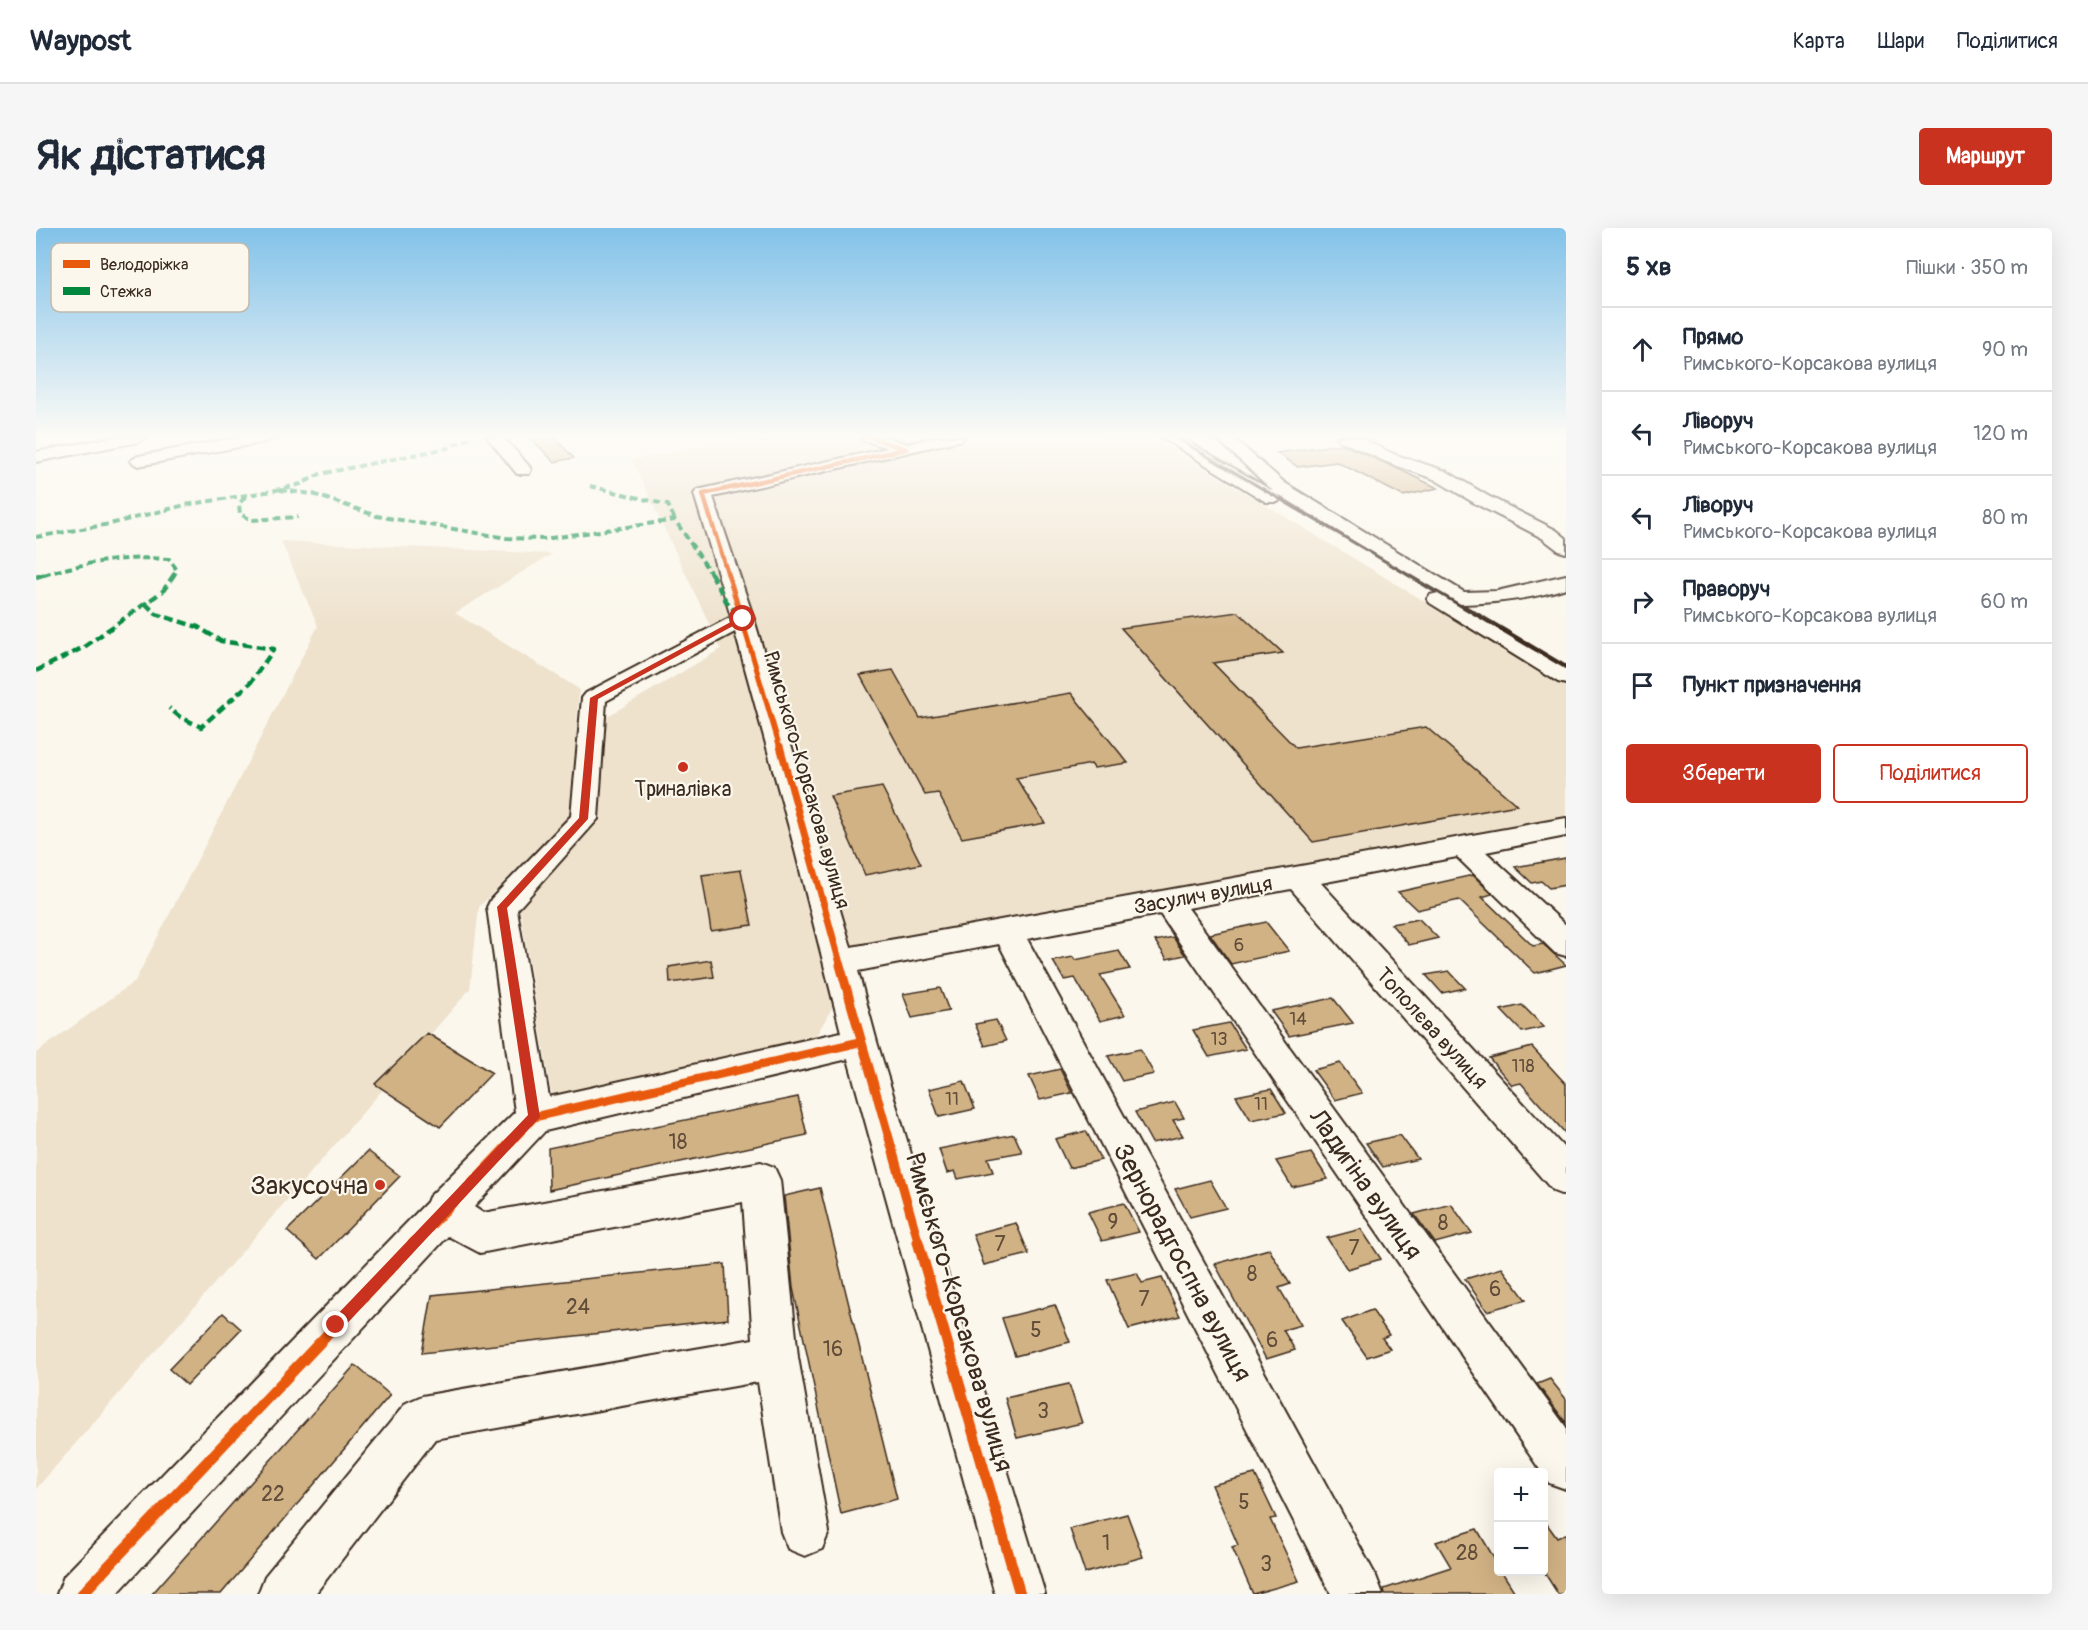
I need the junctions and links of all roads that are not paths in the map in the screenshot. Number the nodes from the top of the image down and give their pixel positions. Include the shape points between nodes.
1 (705, 501) edge
2 (1280, 501) edge
3 (1302, 501) edge
4 (1483, 501) edge
5 (1566, 548) edge
6 (1412, 576) junction
7 (1566, 581) edge
8 (743, 619) junction
9 (1566, 677) edge
10 (1566, 827) edge
11 (1463, 846) junction
12 (1298, 877) junction
13 (1167, 901) junction
14 (1007, 931) junction
15 (1566, 944) edge
16 (840, 962) junction
17 (860, 1042) junction
18 (534, 1117) junction
19 (1566, 1179) edge
20 (443, 1211) junction
21 (776, 1357) junction
22 (1566, 1466) edge
23 (805, 1532) dead end
24 (82, 1594) edge
25 (283, 1594) edge
26 (1020, 1594) edge
27 (1358, 1594) edge

1 - 8 street, Римського-Корсакова вулиця
2 - 6 street
3 - 6 street via 1349,528
4 - 5 street via 1549,534
6 - 7 street via 1470,599
6 - 9 street
8 - 16 street, Римського-Корсакова вулиця
8 - 18 street via 594,698 584,819 502,907
10 - 11 street, Засулич вулиця
11 - 12 street, Засулич вулиця
11 - 15 street
12 - 13 street, Засулич вулиця
12 - 19 street, Тополєва вулиця
13 - 14 street, Засулич вулиця
13 - 22 street, Ладигіна вулиця
14 - 16 street, Засулич вулиця
14 - 27 street, Зернорадгоспна вулиця
16 - 17 street, Римського-Корсакова вулиця
17 - 18 street
17 - 26 street, Римського-Корсакова вулиця
18 - 20 street
20 - 21 street via 480,1233 761,1180
20 - 24 street
21 - 23 street
21 - 25 street via 422,1419

